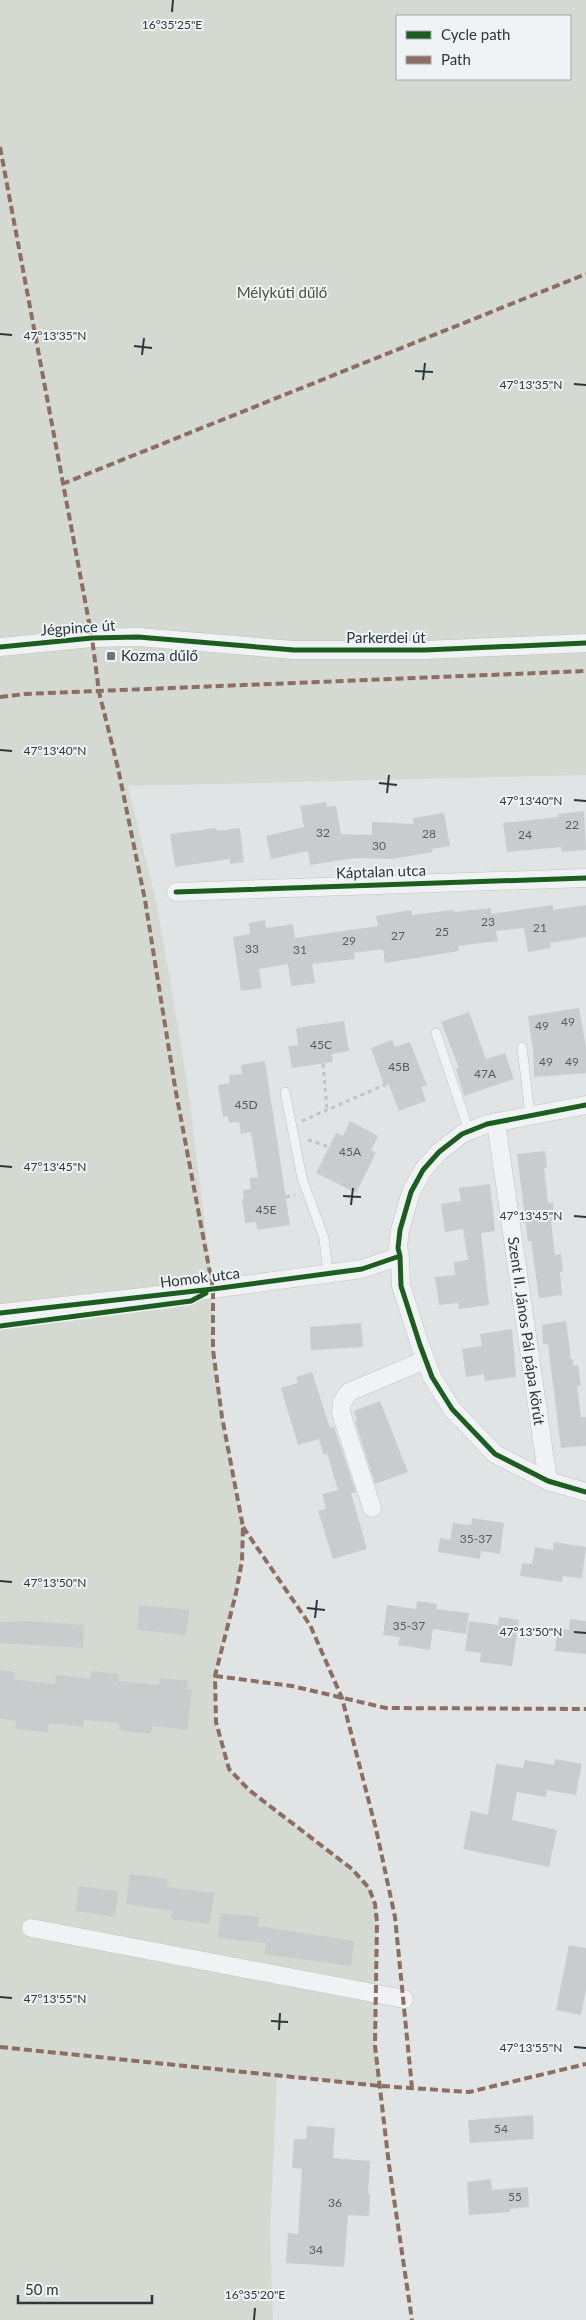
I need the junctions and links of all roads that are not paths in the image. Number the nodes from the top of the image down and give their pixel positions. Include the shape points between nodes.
1 (187, 640) joint
2 (586, 644) edge
3 (0, 648) edge
4 (586, 878) edge
5 (176, 892) dead end
6 (436, 1033) dead end
7 (522, 1047) dead end
8 (285, 1092) dead end
9 (586, 1105) edge
10 (530, 1115) junction
11 (496, 1122) junction
12 (469, 1131) junction
13 (400, 1256) junction
14 (328, 1274) junction
15 (0, 1313) edge
16 (426, 1360) junction
17 (548, 1481) junction
18 (586, 1492) edge
19 (372, 1508) dead end
20 (31, 1928) dead end
21 (404, 1998) dead end

1 - 2 street, Parkerdei út via 294,650 425,650
1 - 3 street, Jégpince út via 92,638
4 - 5 street, Káptalan utca
6 - 12 lane
7 - 10 lane
8 - 14 lane via 302,1178 324,1238
9 - 10 street
10 - 11 street
11 - 12 street
11 - 17 street, Szent II. János Pál pápa körút
12 - 13 street via 439,1152 411,1192 400,1230
13 - 14 street, Homok utca via 362,1269
13 - 16 street via 401,1286
14 - 15 street, Homok utca
16 - 17 street via 432,1377 452,1409 470,1430 495,1454
16 - 19 street via 349,1392 342,1402 341,1413
17 - 18 street
20 - 21 street

